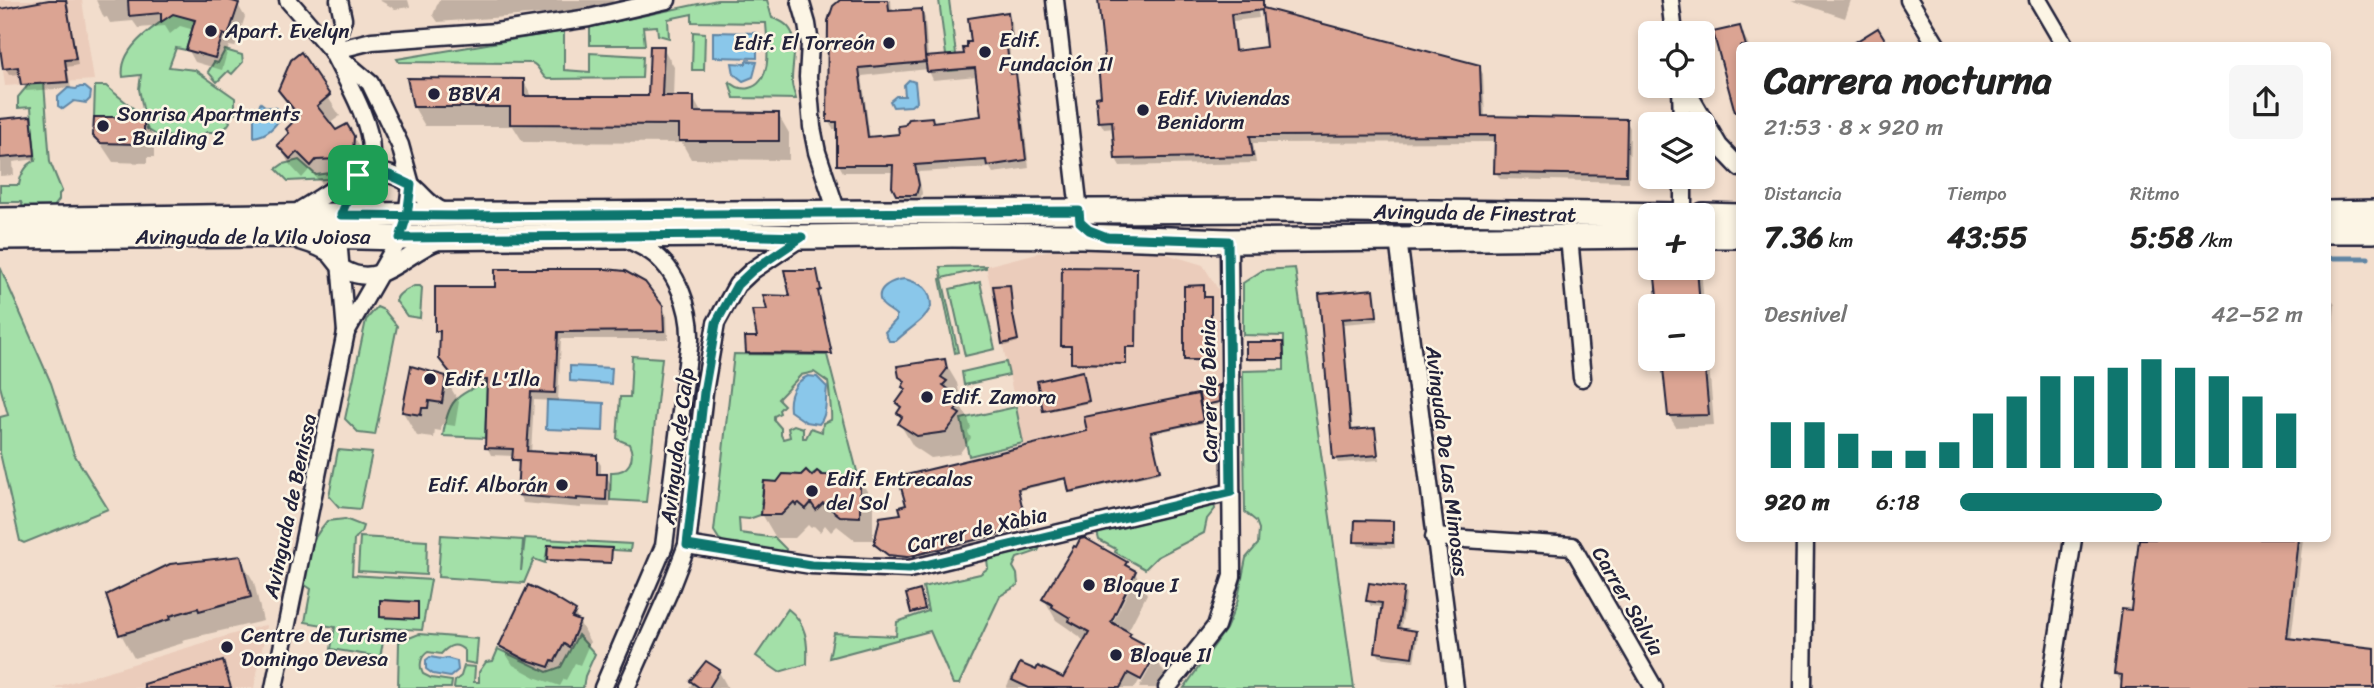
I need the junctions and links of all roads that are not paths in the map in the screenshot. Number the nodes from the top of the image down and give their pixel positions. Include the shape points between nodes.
1 (288, 0) edge
2 (339, 0) edge
3 (667, 0) edge
4 (800, 0) edge
5 (1055, 0) edge
6 (1670, 0) edge
7 (1909, 0) edge
8 (2038, 0) edge
9 (1673, 21) edge
10 (1935, 42) edge
11 (2063, 42) edge
12 (332, 51) junction
13 (1690, 98) edge
14 (1736, 163) edge
15 (358, 175) junction
16 (411, 185) junction
17 (1266, 211) joint
18 (837, 212) junction
19 (2374, 212) edge
20 (2331, 213) edge
21 (1638, 215) edge
22 (1715, 215) edge
23 (295, 216) junction
24 (1079, 216) junction
25 (1736, 216) edge
26 (0, 220) edge
27 (339, 226) junction
28 (404, 227) junction
29 (456, 227) junction
30 (2331, 230) edge
31 (2374, 231) edge
32 (281, 235) junction
33 (623, 236) junction
34 (1060, 236) junction
35 (1638, 236) edge
36 (1715, 236) edge
37 (1736, 236) edge
38 (0, 237) edge
39 (802, 237) junction
40 (1107, 237) junction
41 (1569, 237) junction
42 (1398, 239) junction
43 (1715, 239) edge
44 (1228, 241) junction
45 (1262, 241) joint
46 (1736, 245) edge
47 (341, 269) junction
48 (379, 275) junction
49 (346, 332) junction
50 (1582, 378) dead end
51 (1231, 492) junction
52 (1434, 537) junction
53 (1805, 542) edge
54 (2073, 542) edge
55 (687, 545) junction
56 (274, 688) edge
57 (603, 688) edge
58 (626, 688) edge
59 (1167, 688) edge
60 (1455, 688) edge
61 (1654, 688) edge
62 (1803, 688) edge
63 (2050, 688) edge

1 - 12 street
2 - 12 street via 343,19
3 - 12 street via 589,18 372,41
4 - 18 street via 810,44 807,77 812,127
5 - 24 street
6 - 9 street
7 - 10 street
8 - 11 street
12 - 15 street, Avinguda de Benissa via 371,141 371,152
12 - 16 street, Avinguda de Benissa via 370,83 400,145
13 - 14 street via 1719,146
15 - 16 street, Avinguda de la Vila Joiosa via 386,172
15 - 23 street, Avinguda de la Vila Joiosa
15 - 27 street, Avinguda de Benissa
16 - 28 street, Avinguda de Benissa
16 - 29 street, Avinguda de la Vila Joiosa
17 - 21 main road, Avinguda de Finestrat
17 - 24 main road, Avinguda de la Vila Joiosa
18 - 24 main road, Avinguda de la Vila Joiosa
18 - 29 main road, Avinguda de la Vila Joiosa
19 - 20 main road
22 - 25 main road
23 - 26 main road, Avinguda de la Vila Joiosa
23 - 27 main road, Avinguda de la Vila Joiosa
24 - 34 main road via 1072,232
24 - 40 main road via 1089,230
27 - 28 main road, Avinguda de la Vila Joiosa
27 - 32 main road, Avinguda de la Vila Joiosa
27 - 47 street, Avinguda de Benissa
28 - 29 main road, Avinguda de la Vila Joiosa
28 - 48 street, Avinguda de Benissa
29 - 33 main road, Avinguda de la Vila Joiosa
29 - 48 street, Avinguda de Benissa
30 - 31 main road
32 - 38 main road, Avinguda de la Vila Joiosa
32 - 47 street via 316,246
33 - 39 main road, Avinguda de la Vila Joiosa
33 - 57 street, Avinguda de Calp via 652,252 670,273 687,307 690,340 664,546
34 - 39 main road, Avinguda de la Vila Joiosa
34 - 40 main road, Avinguda de la Vila Joiosa
35 - 41 main road, Avinguda de Finestrat
36 - 37 main road
39 - 55 street, Avinguda de Calp via 737,285 716,323
40 - 44 main road, Avinguda de la Vila Joiosa
41 - 42 main road, Avinguda de Finestrat
41 - 50 street
42 - 45 main road, Avinguda de Finestrat
42 - 52 street, Avinguda De Las Mimosas
43 - 46 street
44 - 45 main road, Avinguda de la Vila Joiosa
44 - 51 street, Carrer de Dénia
47 - 48 street via 360,277
47 - 49 street, Avinguda de Benissa
48 - 49 street, Avinguda de Benissa
49 - 56 street, Avinguda de Benissa
51 - 55 street, Carrer de Xàbia via 909,569 811,565
51 - 59 street, Carrer de Dénia via 1232,576 1216,626
52 - 60 street, Avinguda De Las Mimosas
52 - 61 street, Carrer Sàlvia via 1572,546
53 - 62 street
54 - 63 street
55 - 58 street, Avinguda de Calp

